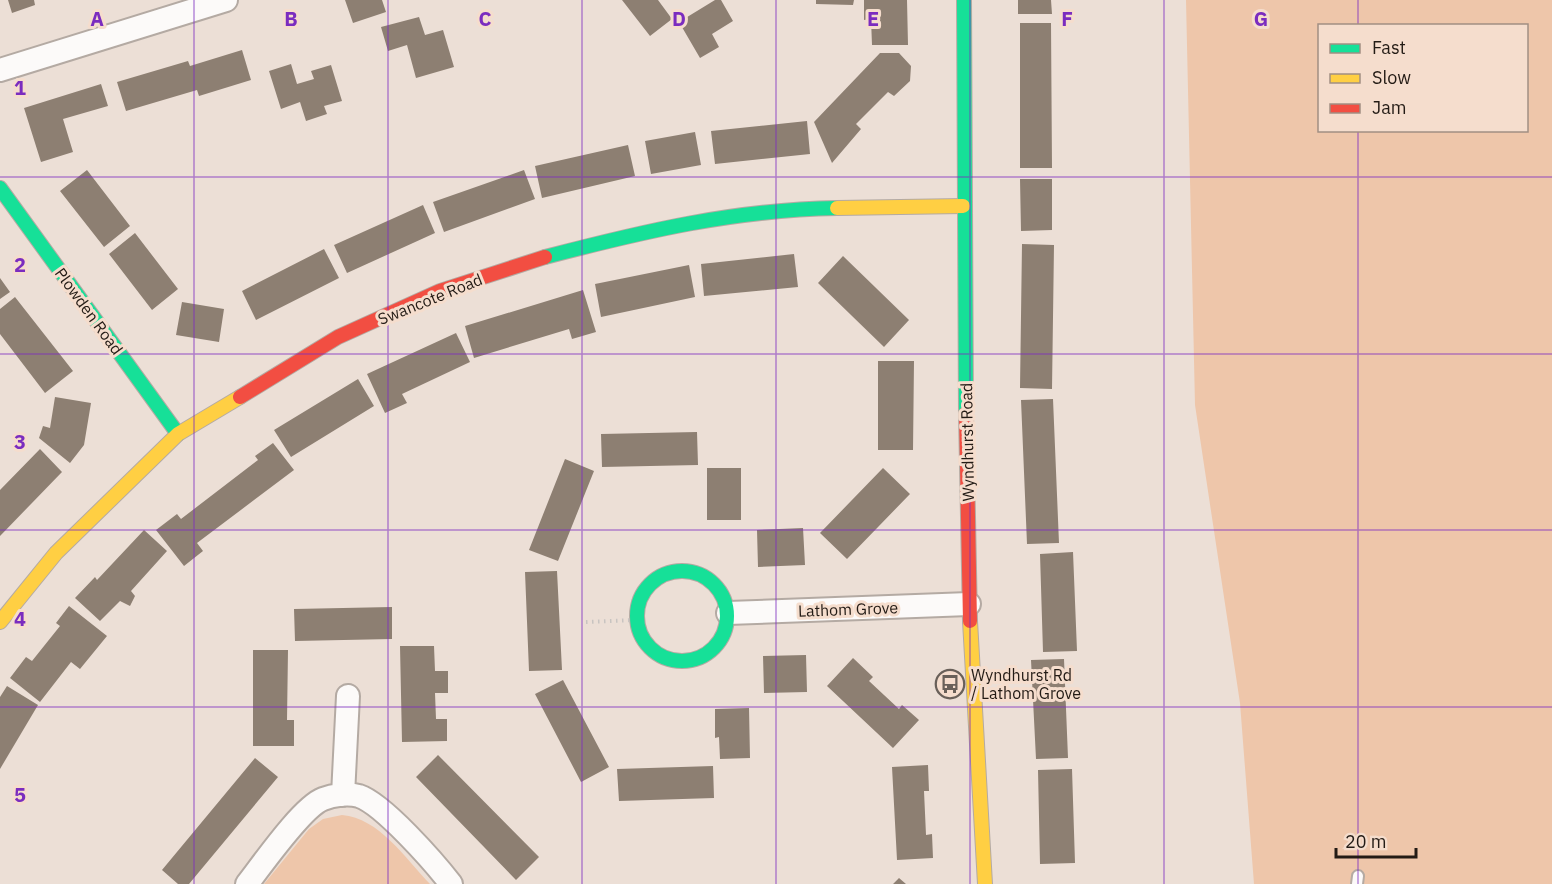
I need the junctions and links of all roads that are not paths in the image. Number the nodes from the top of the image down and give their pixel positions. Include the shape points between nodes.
1 (226, 0) edge
2 (964, 0) edge
3 (0, 70) edge
4 (0, 188) edge
5 (963, 206) junction
6 (178, 434) junction
7 (969, 604) junction
8 (728, 613) junction
9 (0, 622) edge
10 (348, 696) dead end
11 (343, 795) junction
12 (247, 884) edge
13 (451, 884) edge
14 (985, 884) edge

1 - 3 street
2 - 5 street, Wyndhurst Road
4 - 6 street, Plowden Road
5 - 6 street, Swancote Road via 802,209 728,216 652,229 539,259 440,291 338,337
5 - 7 street, Wyndhurst Road
6 - 9 street, Swancote Road via 56,553
7 - 8 street, Lathom Grove
7 - 14 street, Wyndhurst Road
8 - 8 street via 725,599 706,577 679,570 659,577 643,592 637,620 644,639 658,654 685,661 699,658 716,646
10 - 11 street
11 - 12 street via 322,799 307,811
11 - 13 street via 358,796 377,805

